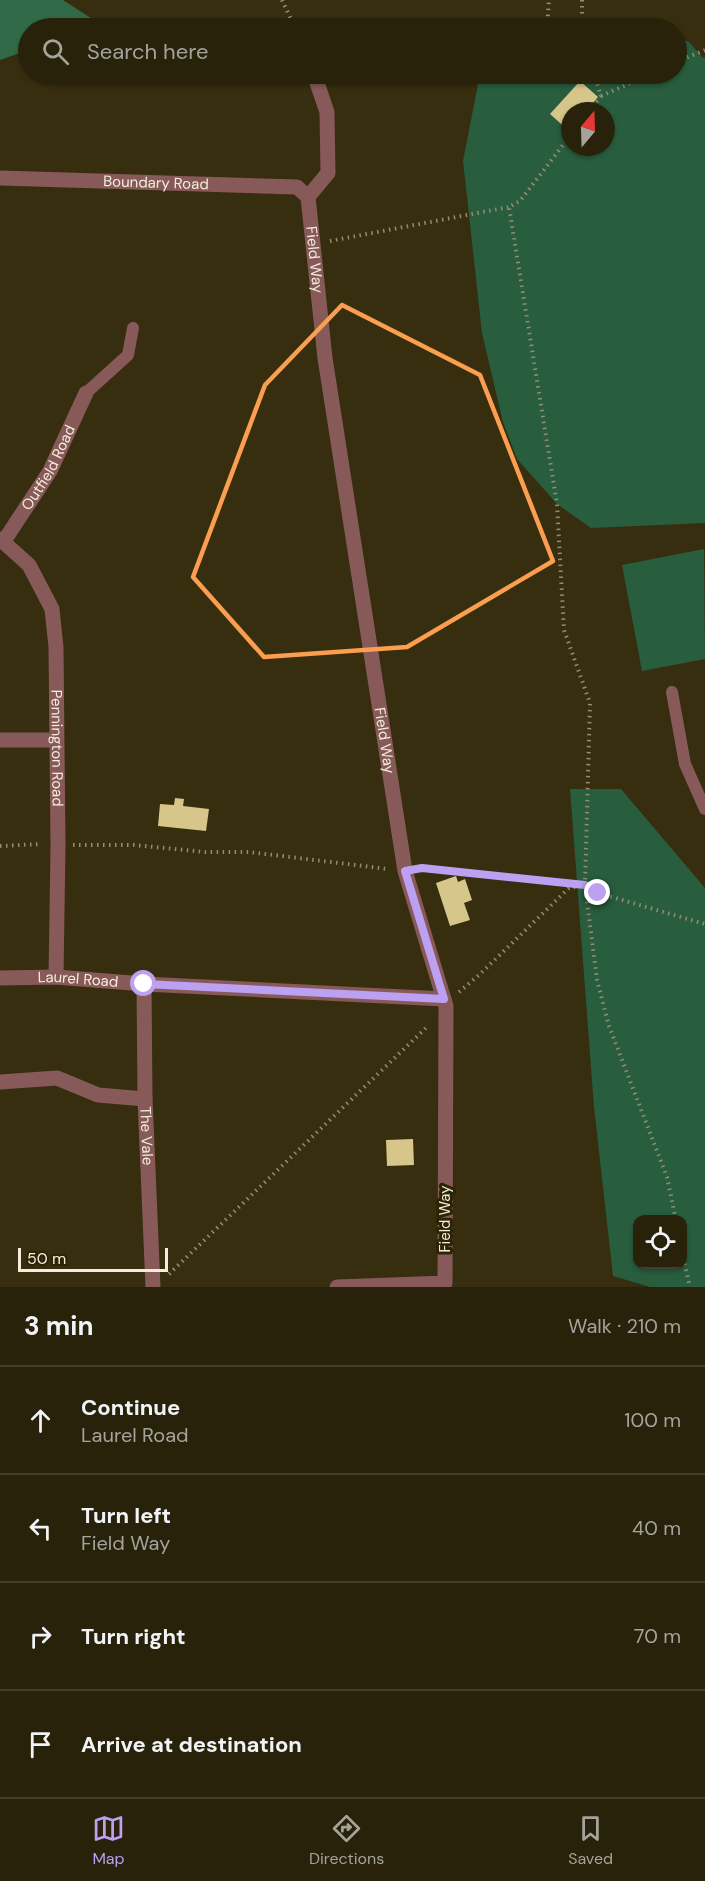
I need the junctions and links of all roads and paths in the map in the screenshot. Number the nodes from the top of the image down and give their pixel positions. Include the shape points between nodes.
1 (282, 0) edge
2 (549, 0) edge
3 (582, 0) edge
4 (290, 18) edge
5 (548, 18) edge
6 (582, 18) edge
7 (705, 50) edge
8 (687, 57) edge
9 (317, 84) edge
10 (597, 84) edge
11 (628, 84) edge
12 (601, 96) junction
13 (596, 102) edge
14 (561, 148) edge
15 (0, 178) edge
16 (308, 197) junction
17 (509, 207) junction
18 (314, 244) junction
19 (133, 328) dead end
20 (86, 393) joint
21 (2, 540) edge
22 (672, 692) dead end
23 (0, 740) edge
24 (56, 740) junction
25 (705, 808) edge
26 (58, 845) junction
27 (0, 846) edge
28 (405, 871) junction
29 (585, 885) junction
30 (705, 924) edge
31 (56, 977) junction
32 (0, 978) edge
33 (144, 984) junction
34 (459, 992) dead end
35 (444, 999) junction
36 (429, 1026) dead end
37 (0, 1082) edge
38 (145, 1099) junction
39 (675, 1215) edge
40 (686, 1269) edge
41 (157, 1284) edge
42 (337, 1287) edge
43 (690, 1287) edge

1 - 4 path
2 - 5 path
3 - 6 path
7 - 8 path
9 - 16 street via 327,112 328,173
10 - 12 path
11 - 12 path
12 - 13 path
14 - 17 path via 520,201
15 - 16 street, Boundary Road via 297,186
16 - 18 street, Field Way
17 - 18 path
17 - 29 path via 557,504 564,630 590,704
18 - 28 street, Field Way via 325,358
19 - 20 lane via 128,355
20 - 21 street, Outfield Road via 50,471
21 - 24 street, Pennington Road via 29,565 52,609
22 - 25 lane via 685,764
23 - 24 street
24 - 26 street, Pennington Road
26 - 27 path
26 - 28 path via 249,852
26 - 31 street, Pennington Road
28 - 29 path via 422,868
28 - 35 street, Field Way
29 - 30 path via 598,893
29 - 34 path via 569,888
29 - 39 path via 597,980 606,1014 667,1177
31 - 32 street, Laurel Road
31 - 33 street, Laurel Road
33 - 35 street, Laurel Road
33 - 38 street, The Vale
35 - 42 street, Field Way via 445,1283
36 - 41 path
37 - 38 street via 57,1078 98,1095
38 - 41 street, The Vale
40 - 43 path

